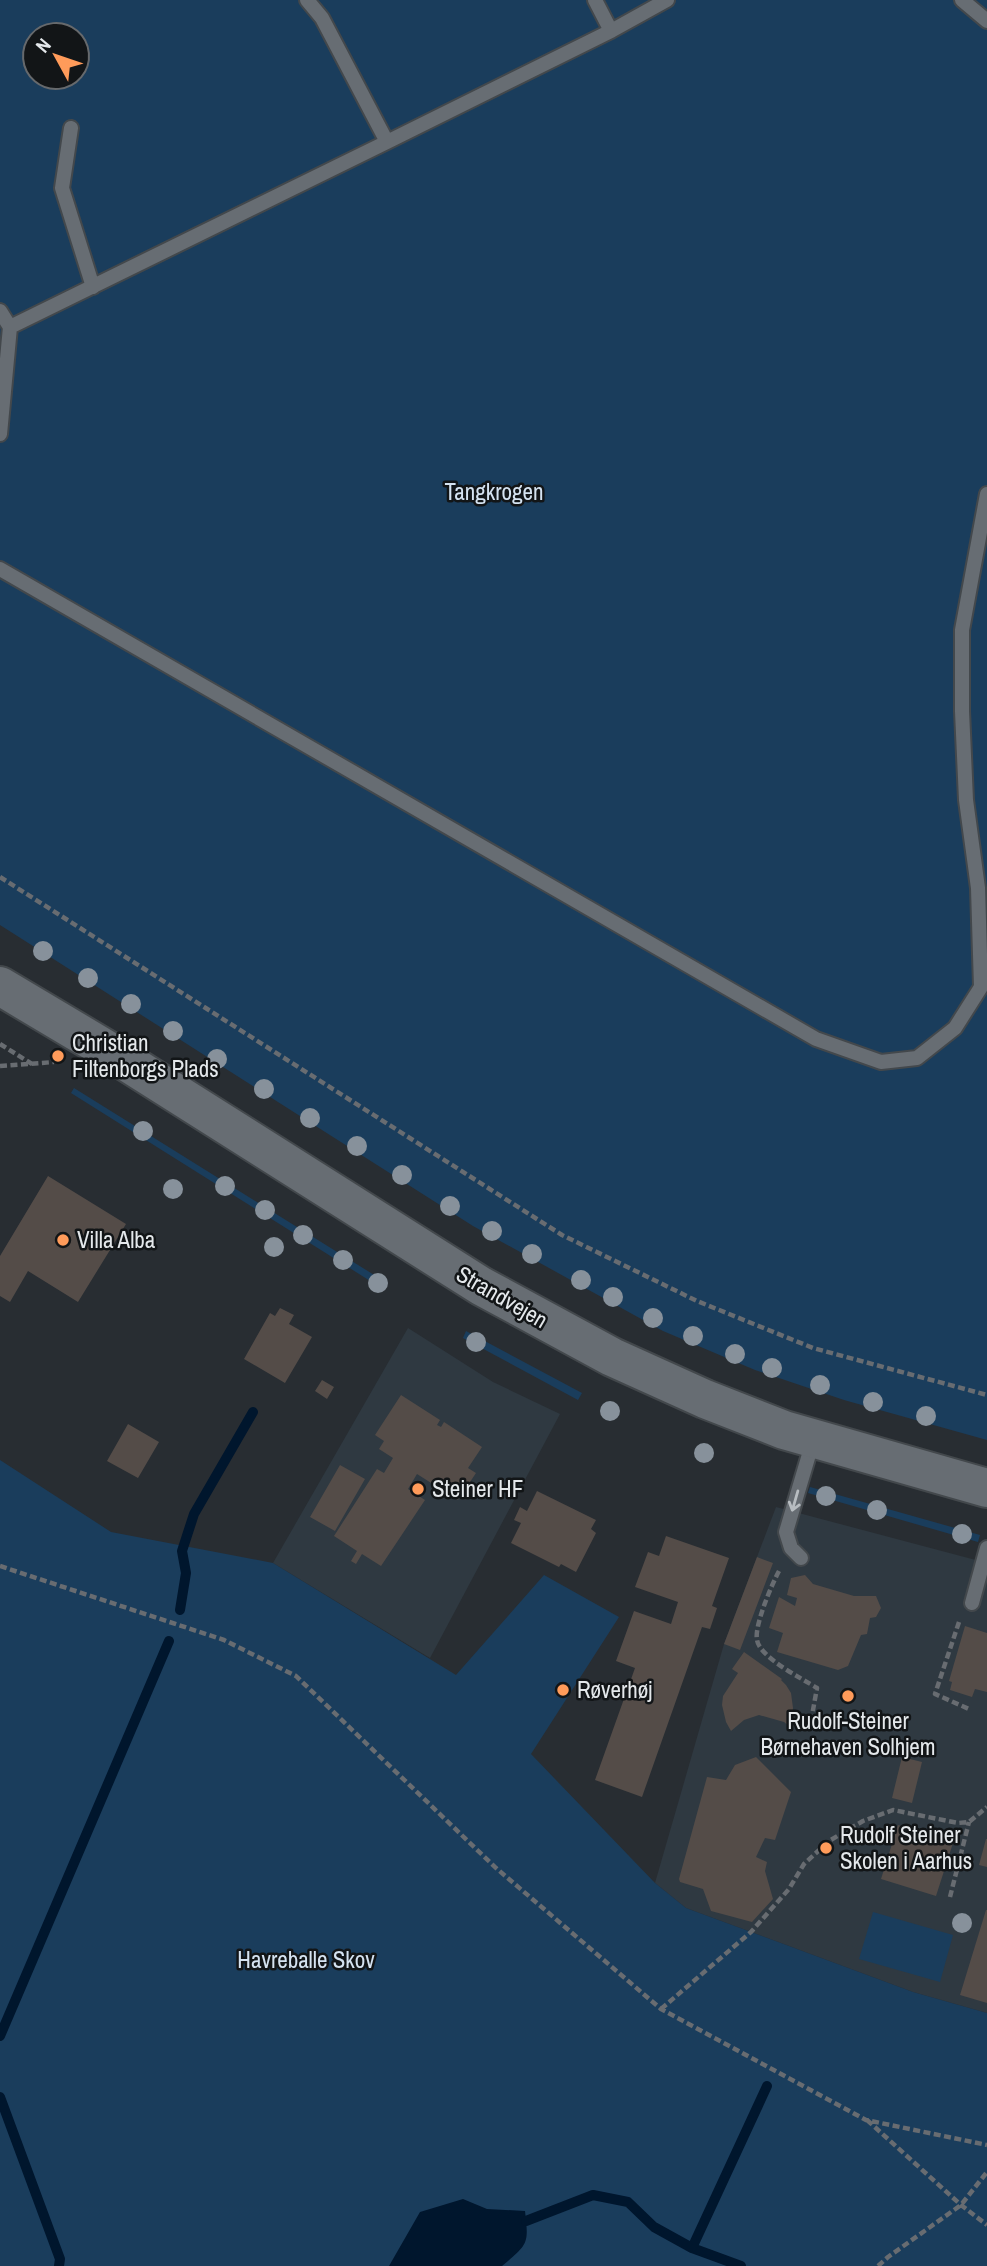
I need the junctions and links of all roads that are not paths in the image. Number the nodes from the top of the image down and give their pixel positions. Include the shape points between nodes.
1 (307, 0) edge
2 (595, 0) edge
3 (667, 0) edge
4 (962, 0) edge
5 (987, 21) edge
6 (611, 31) junction
7 (71, 128) dead end
8 (387, 142) junction
9 (93, 287) junction
10 (0, 311) edge
11 (10, 327) junction
12 (0, 434) edge
13 (987, 494) edge
14 (0, 569) edge
15 (0, 971) edge
16 (0, 986) edge
17 (59, 1020) junction
18 (813, 1440) junction
19 (987, 1488) edge
20 (987, 1548) edge
21 (801, 1558) dead end
22 (972, 1603) dead end

1 - 8 lane via 322,18
2 - 6 lane
3 - 6 lane
4 - 5 lane
6 - 8 lane
7 - 9 lane via 62,188
8 - 9 lane
9 - 11 lane
10 - 11 lane
11 - 12 lane
13 - 14 lane via 962,631 966,800 978,888 981,987 955,1028 917,1058 881,1062 816,1038
15 - 17 street, Strandvejen
16 - 17 street, Strandvejen
17 - 18 street, Strandvejen via 537,1319 681,1388
18 - 19 street, Strandvejen
18 -> 21 lane via 786,1532 791,1548
20 - 22 lane

